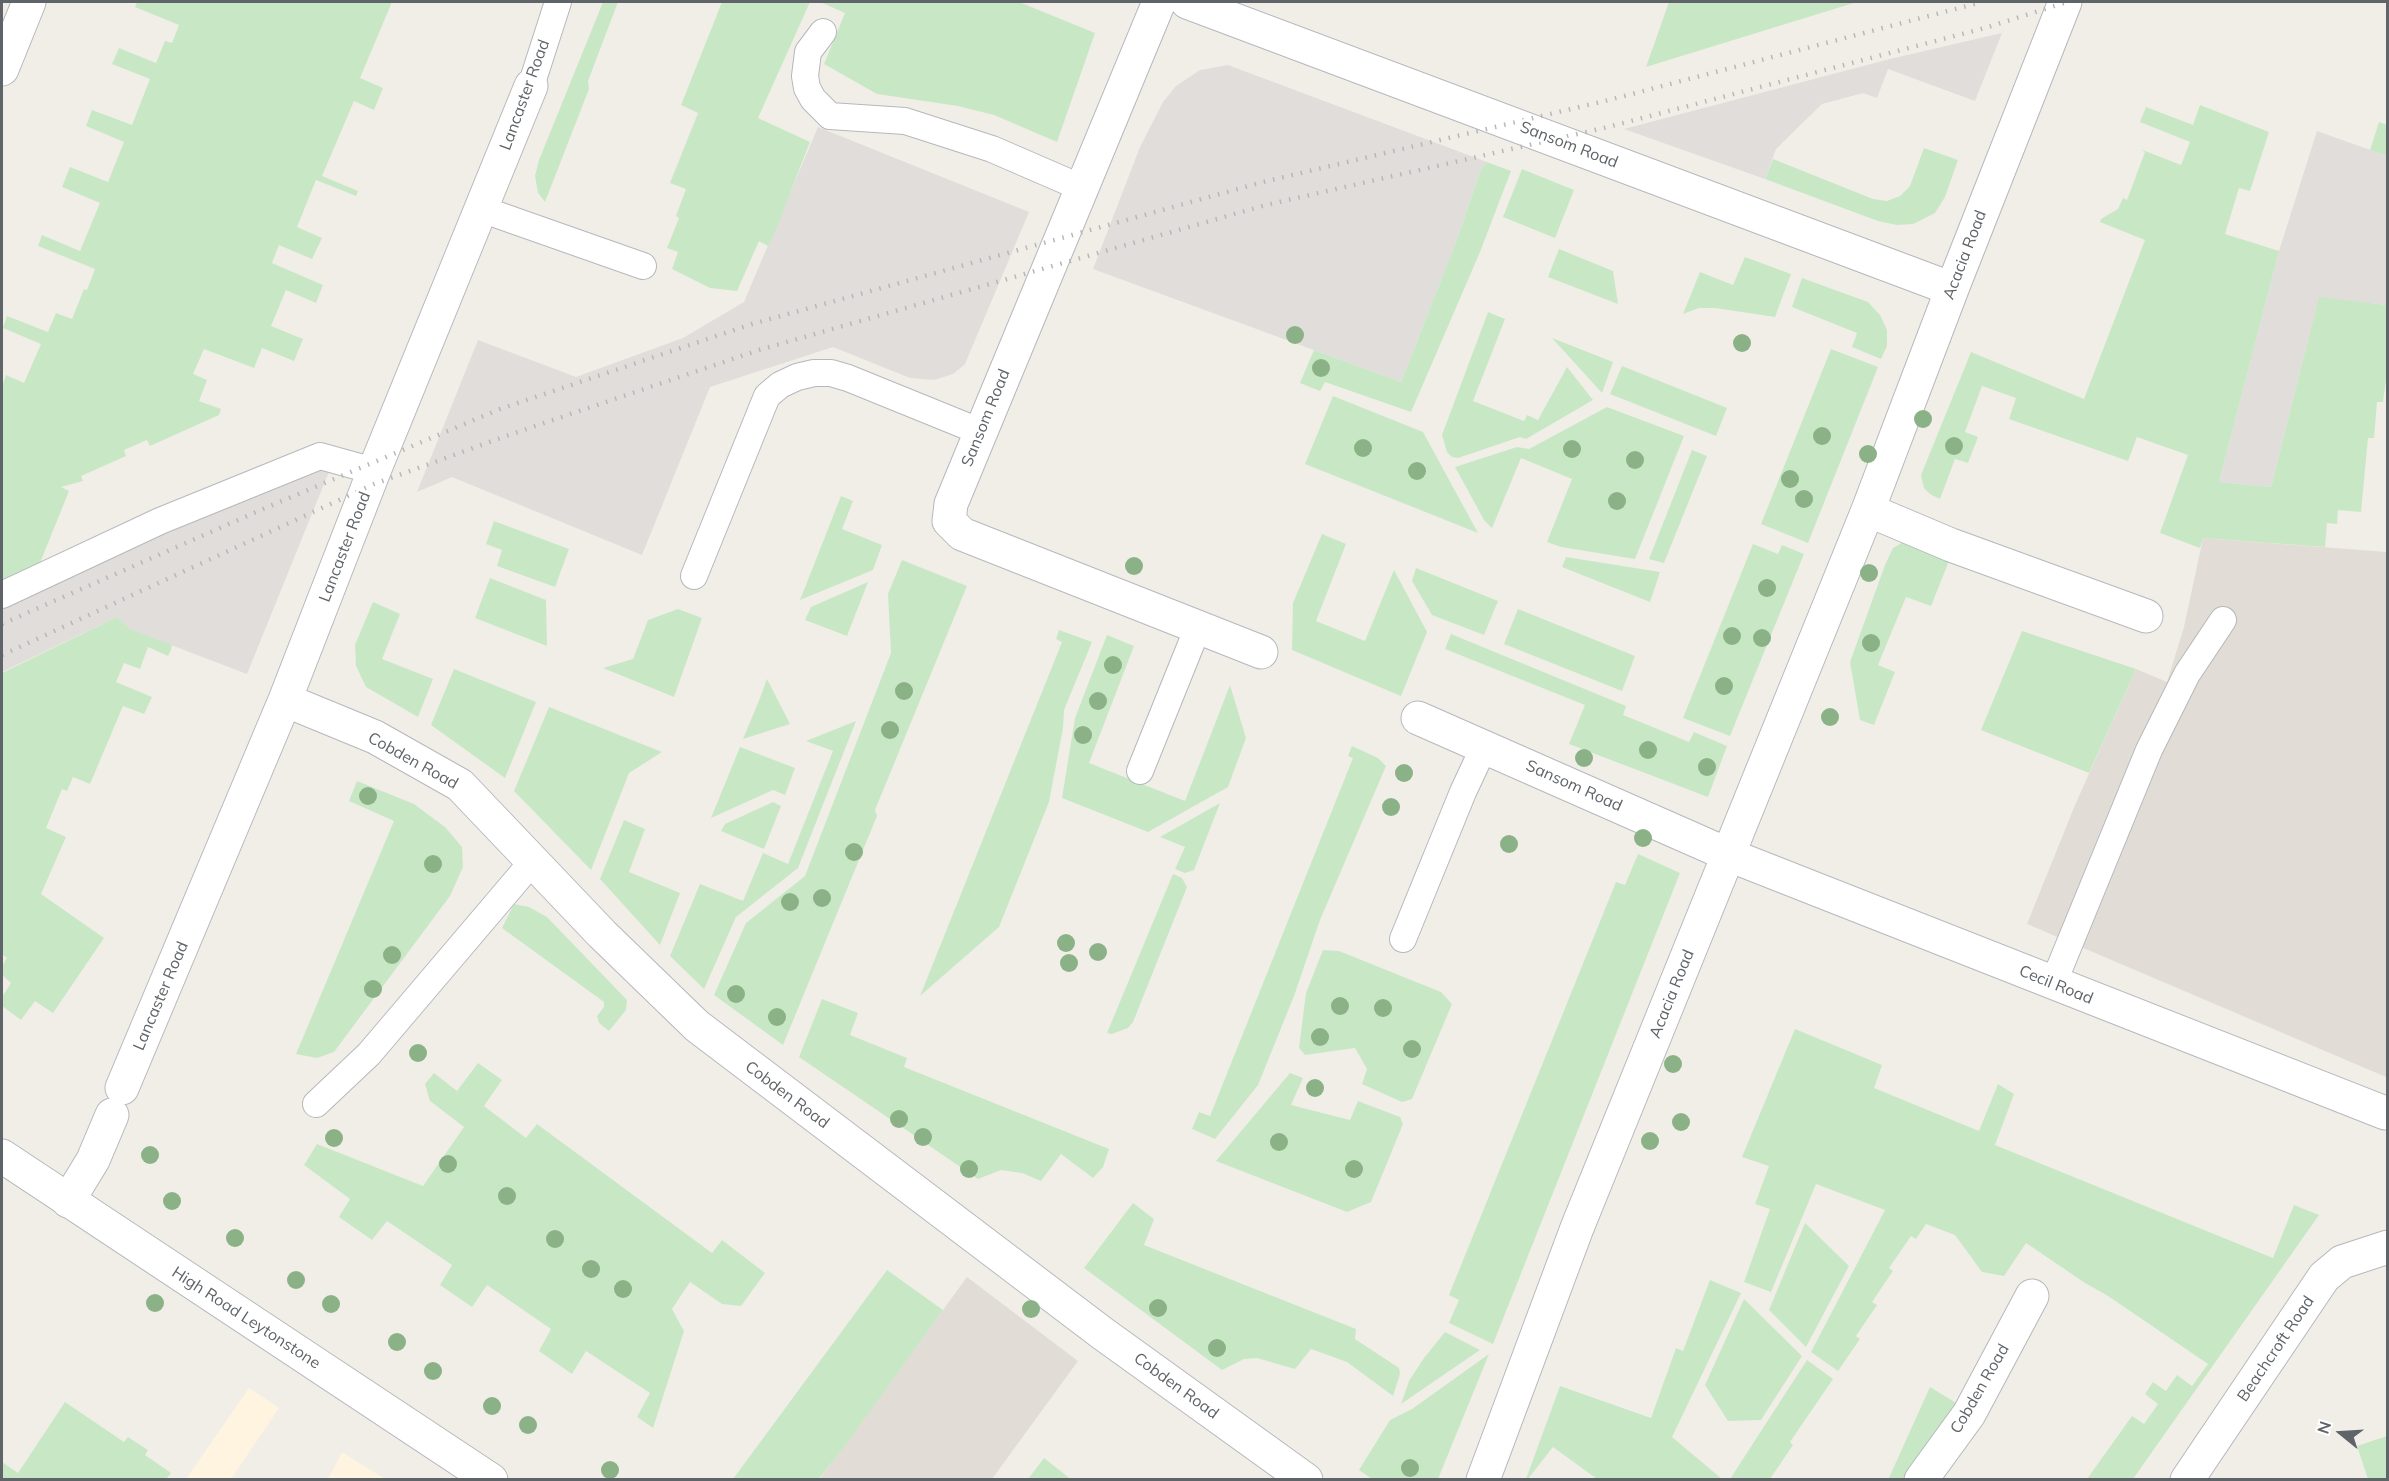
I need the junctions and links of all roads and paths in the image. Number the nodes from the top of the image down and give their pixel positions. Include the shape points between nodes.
1 (29, 2) edge
2 (558, 2) edge
3 (1159, 2) edge
4 (1186, 2) edge
5 (2065, 2) edge
6 (823, 32) dead end
7 (2, 69) edge
8 (531, 86) joint
9 (1082, 188) junction
10 (481, 209) junction
11 (643, 266) dead end
12 (1952, 289) junction
13 (981, 432) junction
14 (374, 471) junction
15 (1868, 510) junction
16 (694, 576) dead end
17 (2, 596) edge
18 (2146, 616) dead end
19 (2223, 620) dead end
20 (1198, 627) junction
21 (1261, 652) dead end
22 (285, 700) junction
23 (1418, 718) dead end
24 (1484, 747) junction
25 (1140, 771) dead end
26 (1729, 855) junction
27 (533, 861) junction
28 (1403, 939) dead end
29 (2053, 984) junction
30 (316, 1104) dead end
31 (2385, 1113) dead end
32 (2, 1156) edge
33 (68, 1202) junction
34 (2388, 1247) edge
35 (2032, 1296) dead end
36 (491, 1479) edge
37 (1306, 1479) edge
38 (1483, 1479) edge
39 (1921, 1479) edge
40 (2187, 1479) edge

1 - 7 street
2 - 8 lane, Lancaster Road
3 - 9 street, Sansom Road
4 - 12 street, Sansom Road
5 - 12 street, Acacia Road
6 - 9 lane via 808,52 805,76 813,99 831,116 905,121 992,149
8 - 10 street, Lancaster Road
9 - 13 street, Sansom Road
10 - 11 lane
10 - 14 street, Lancaster Road
12 - 15 street, Acacia Road
13 - 16 lane via 831,373 814,373 780,385 767,396
13 - 20 street, Sansom Road via 948,520 962,534
14 - 17 lane via 320,456 160,521
14 - 22 street, Lancaster Road
15 - 18 street via 1951,545
15 - 26 street, Acacia Road
19 - 29 lane via 2187,674 2149,750
20 - 21 street, Sansom Road
20 - 25 lane
22 - 27 street, Cobden Road via 375,737 460,785
22 - 33 street, Lancaster Road via 93,1160
23 - 24 street, Sansom Road
24 - 26 street, Sansom Road
24 - 28 lane
26 - 29 street, Cecil Road
26 - 38 street, Acacia Road via 1577,1228
27 - 30 lane via 369,1054
27 - 37 street, Cobden Road via 697,1026 1102,1333
29 - 31 street, Cecil Road
32 - 33 street, High Road Leytonstone
33 - 36 street, High Road Leytonstone
34 - 40 street, Beachcroft Road via 2342,1262 2324,1277
35 - 39 street, Cobden Road via 1968,1414

